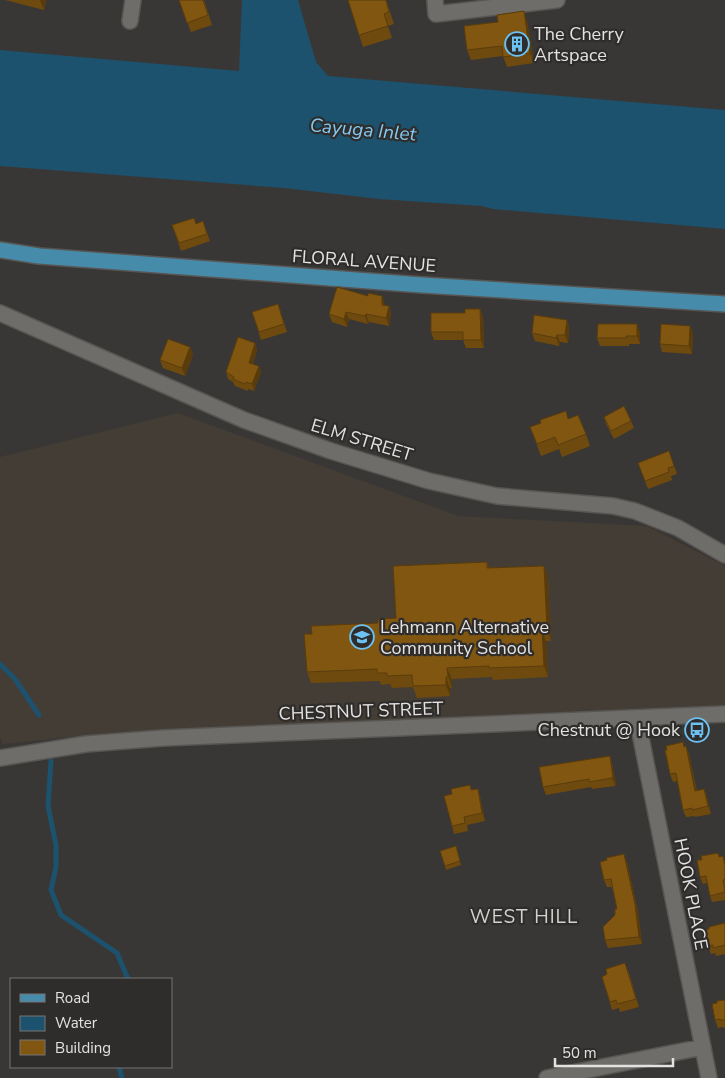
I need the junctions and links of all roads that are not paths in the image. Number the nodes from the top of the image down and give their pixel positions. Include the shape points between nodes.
1 (133, 0) edge
2 (556, 0) edge
3 (436, 7) edge
4 (130, 21) dead end
5 (0, 250) edge
6 (725, 304) edge
7 (0, 313) edge
8 (725, 555) edge
9 (725, 714) edge
10 (637, 718) junction
11 (0, 758) edge
12 (703, 1047) junction
13 (547, 1078) edge
14 (709, 1078) edge

1 - 4 street
2 - 3 street
5 - 6 main road, FLORAL AVENUE via 39,256 422,285
7 - 8 street, ELM STREET via 244,420 331,451 481,493 635,511 678,528
9 - 10 street, CHESTNUT STREET
10 - 11 street, CHESTNUT STREET via 163,738 86,744
10 - 12 street, HOOK PLACE
12 - 13 street
12 - 14 street, HOOK PLACE

